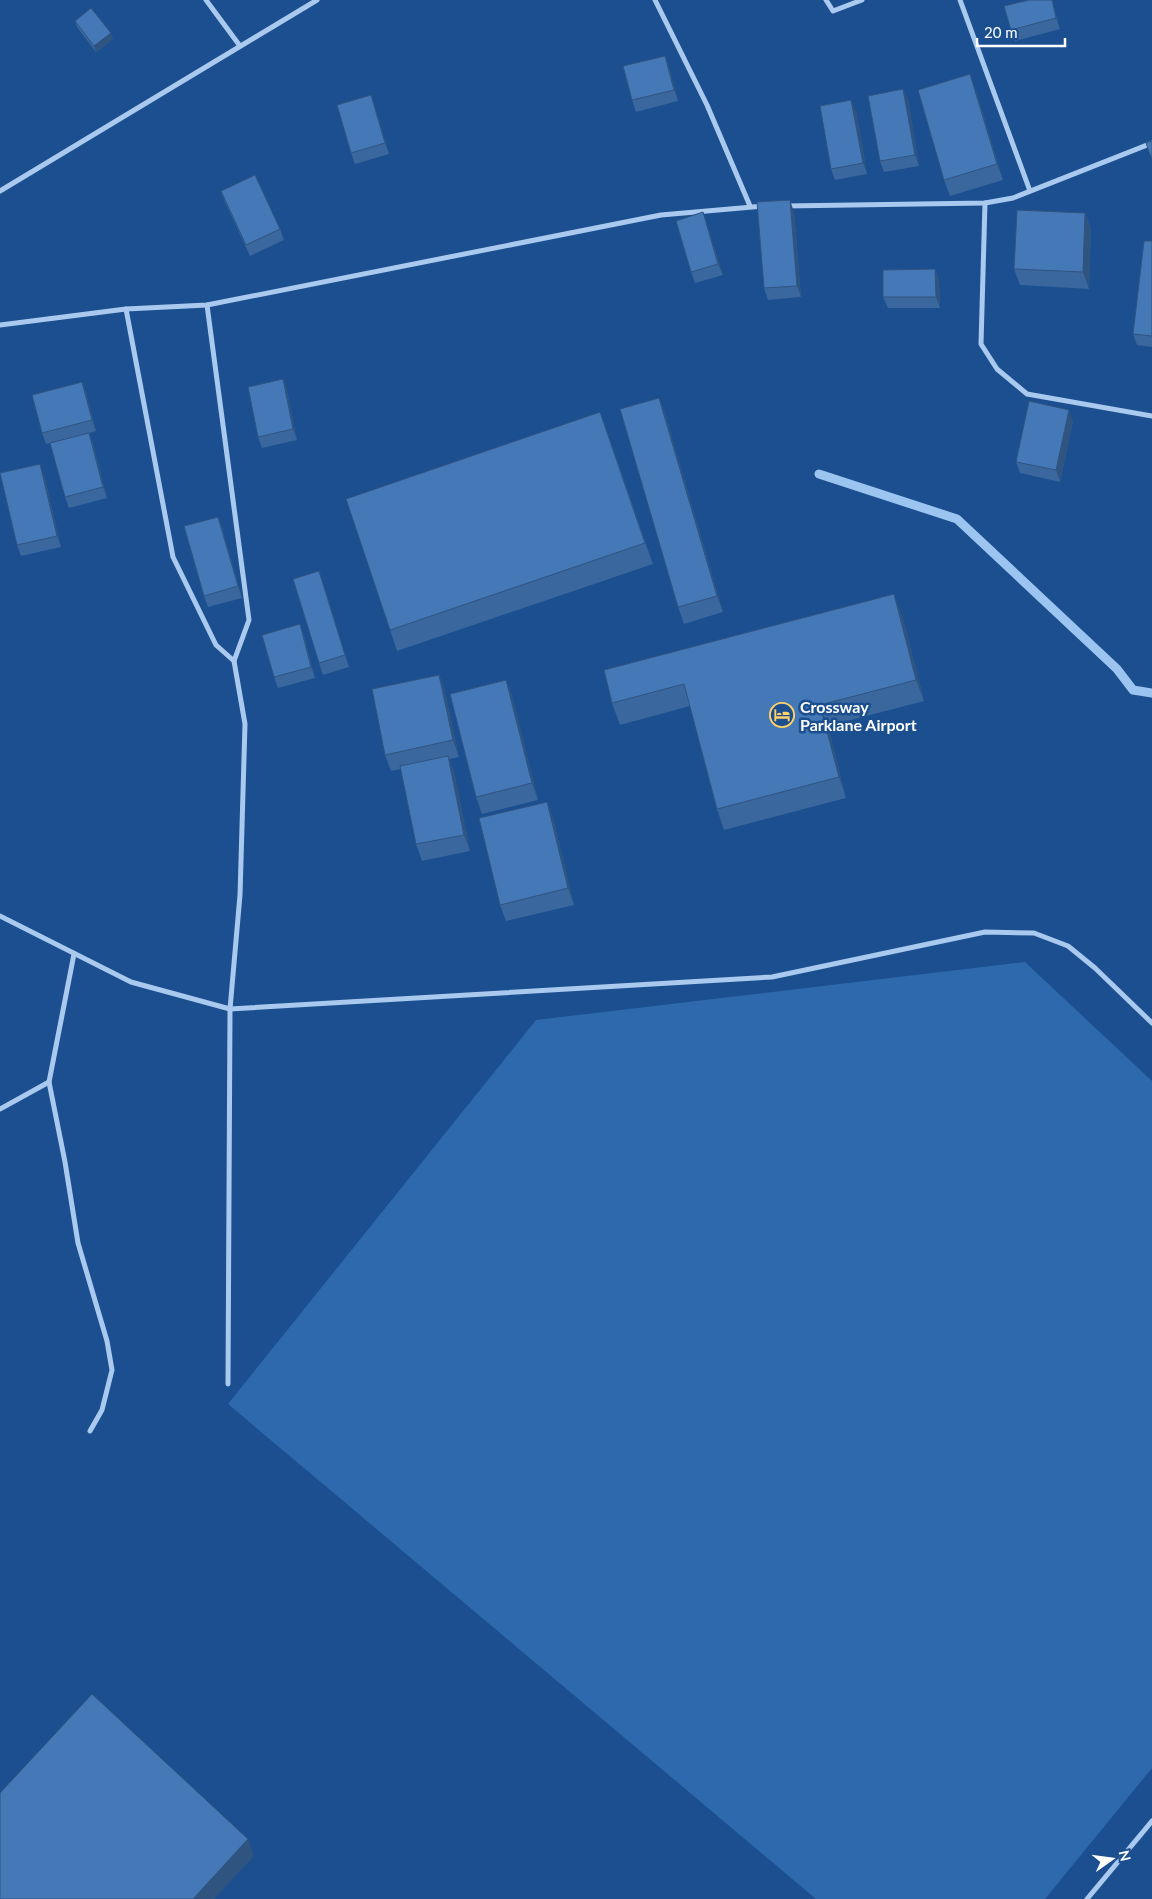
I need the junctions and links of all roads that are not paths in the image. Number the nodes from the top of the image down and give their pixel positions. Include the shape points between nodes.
1 (206, 0) edge
2 (317, 0) edge
3 (655, 0) edge
4 (826, 0) edge
5 (862, 0) edge
6 (960, 0) edge
7 (240, 46) junction
8 (1152, 143) edge
9 (0, 191) edge
10 (1030, 191) junction
11 (985, 203) junction
12 (750, 206) junction
13 (770, 206) edge
14 (780, 206) edge
15 (207, 305) junction
16 (126, 310) junction
17 (0, 325) edge
18 (1152, 416) edge
19 (234, 661) junction
20 (0, 916) edge
21 (74, 954) junction
22 (230, 1009) junction
23 (1152, 1023) edge
24 (48, 1082) junction
25 (0, 1109) edge
26 (228, 1384) dead end
27 (90, 1432) dead end
28 (1152, 1821) edge
29 (1087, 1899) edge

1 - 7 street
2 - 7 street
3 - 12 street via 707,105
4 - 5 street via 833,11
6 - 10 street
7 - 9 street
8 - 10 street
10 - 11 street
11 - 14 street
11 - 18 street via 982,344 996,369 1027,394
12 - 13 street
12 - 15 street via 661,215
15 - 16 street
15 - 19 street via 249,620
16 - 17 street
16 - 19 street via 173,557 216,645
19 - 22 street via 245,724 240,895
20 - 21 street
21 - 22 street via 131,982
21 - 24 street
22 - 23 street via 772,977 995,932 1034,933 1068,946
22 - 26 street
24 - 25 street
24 - 27 street via 78,1243 107,1341 112,1370 102,1410
28 - 29 street

